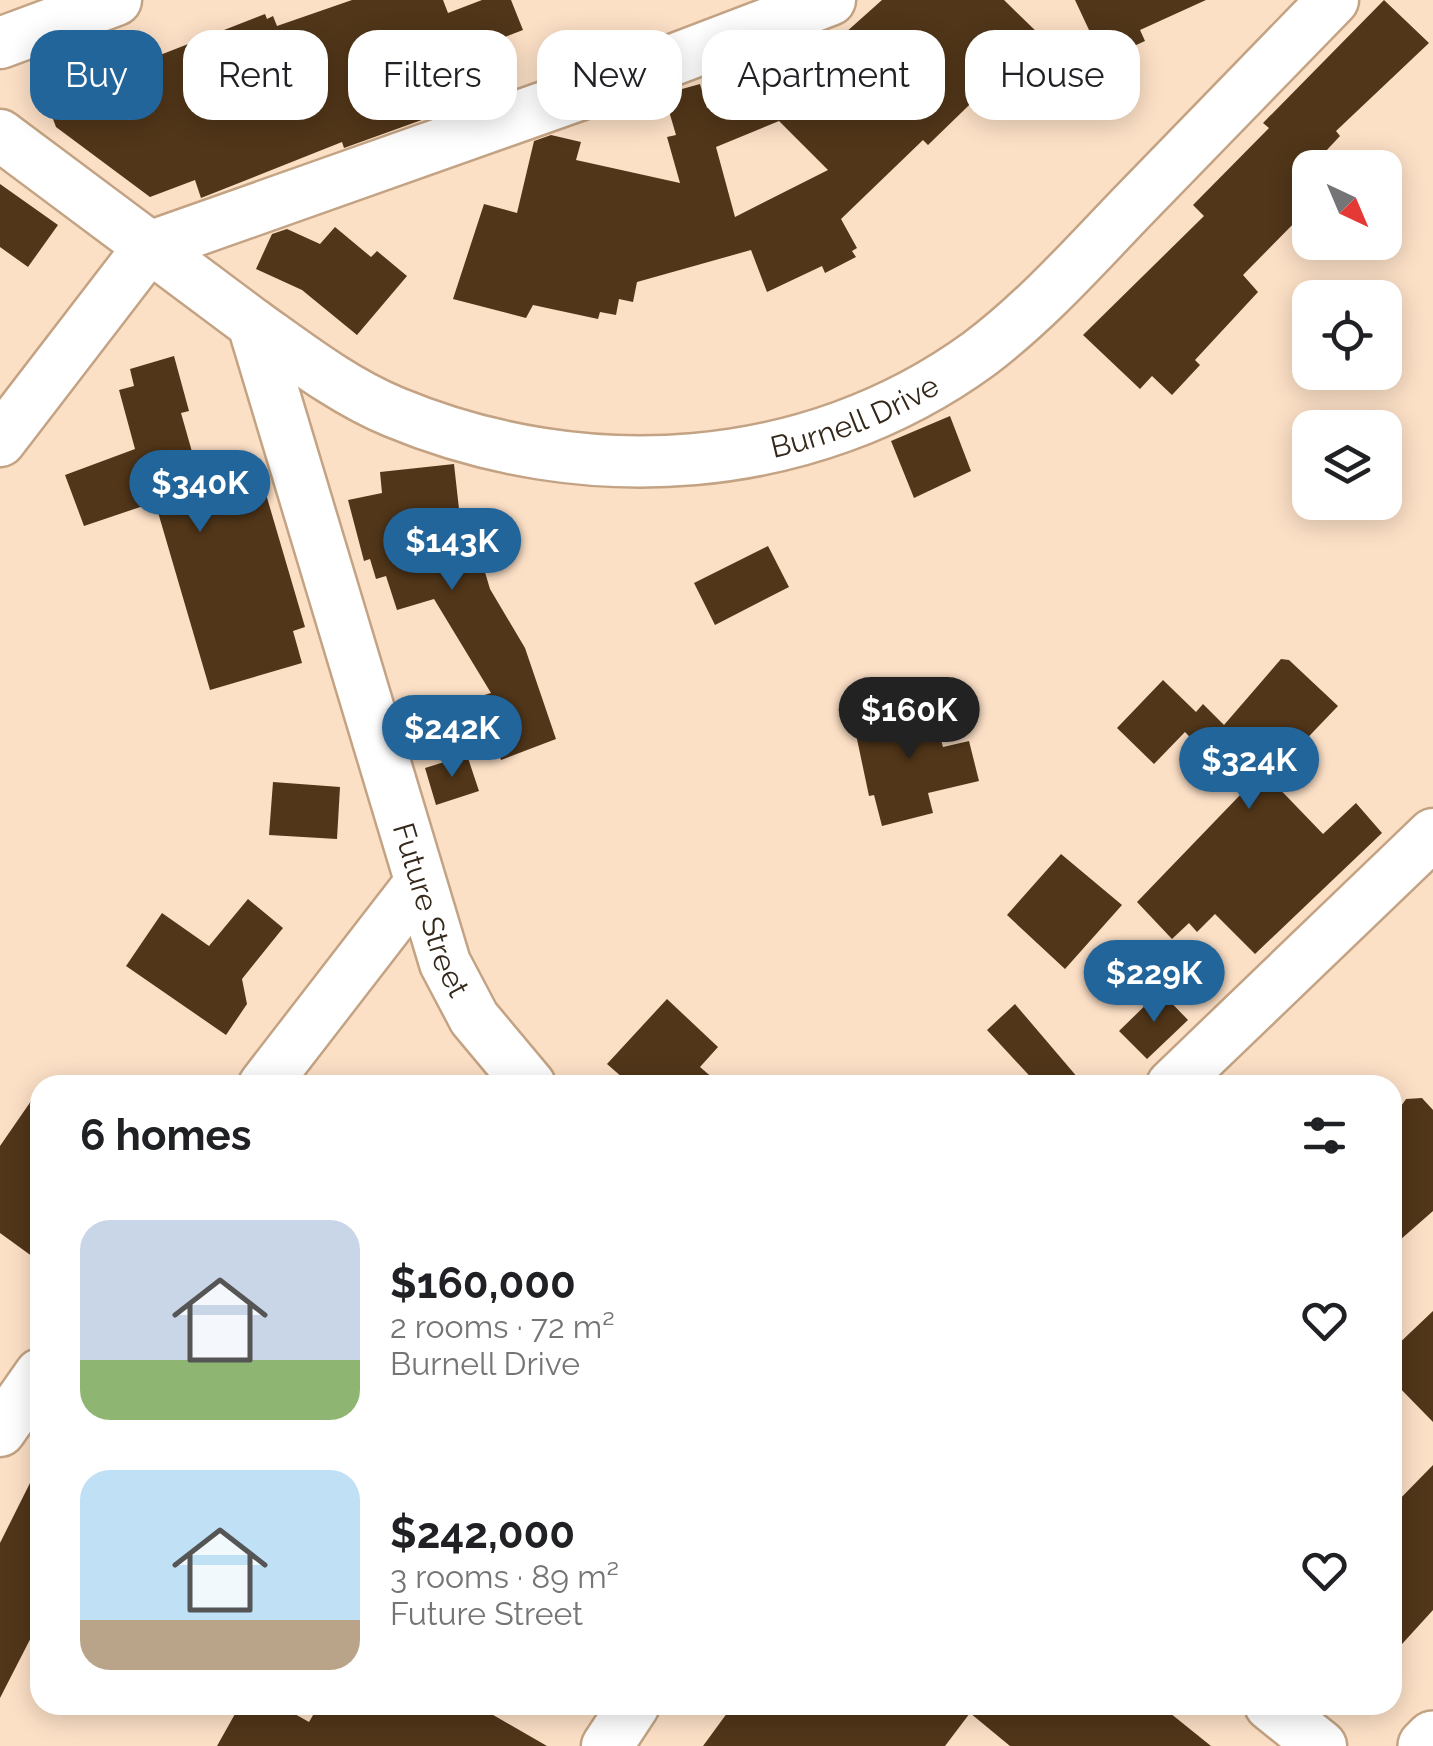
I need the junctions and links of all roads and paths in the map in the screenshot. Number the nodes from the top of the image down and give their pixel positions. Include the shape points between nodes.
1 (116, 0) edge
2 (830, 0) edge
3 (1333, 0) edge
4 (0, 43) edge
5 (0, 136) edge
6 (149, 247) junction
7 (253, 324) junction
8 (0, 441) edge
9 (1433, 834) edge
10 (420, 883) junction
11 (272, 1075) edge
12 (522, 1075) edge
13 (1182, 1075) edge
14 (30, 1388) edge
15 (0, 1431) edge
16 (627, 1715) edge
17 (1282, 1715) edge
18 (1433, 1738) edge
19 (607, 1746) edge
20 (1321, 1746) edge
21 (1426, 1746) edge

1 - 4 street
2 - 6 street
3 - 7 street, Burnell Drive via 1034,309 926,388 852,423 783,445 713,459 631,464 549,458 391,411
5 - 6 street
6 - 7 street
6 - 8 street
7 - 10 street, Future Street
9 - 13 street
10 - 11 street
10 - 12 street, Future Street via 445,963 474,1018
14 - 15 street
16 - 19 street
17 - 20 street
18 - 21 street

